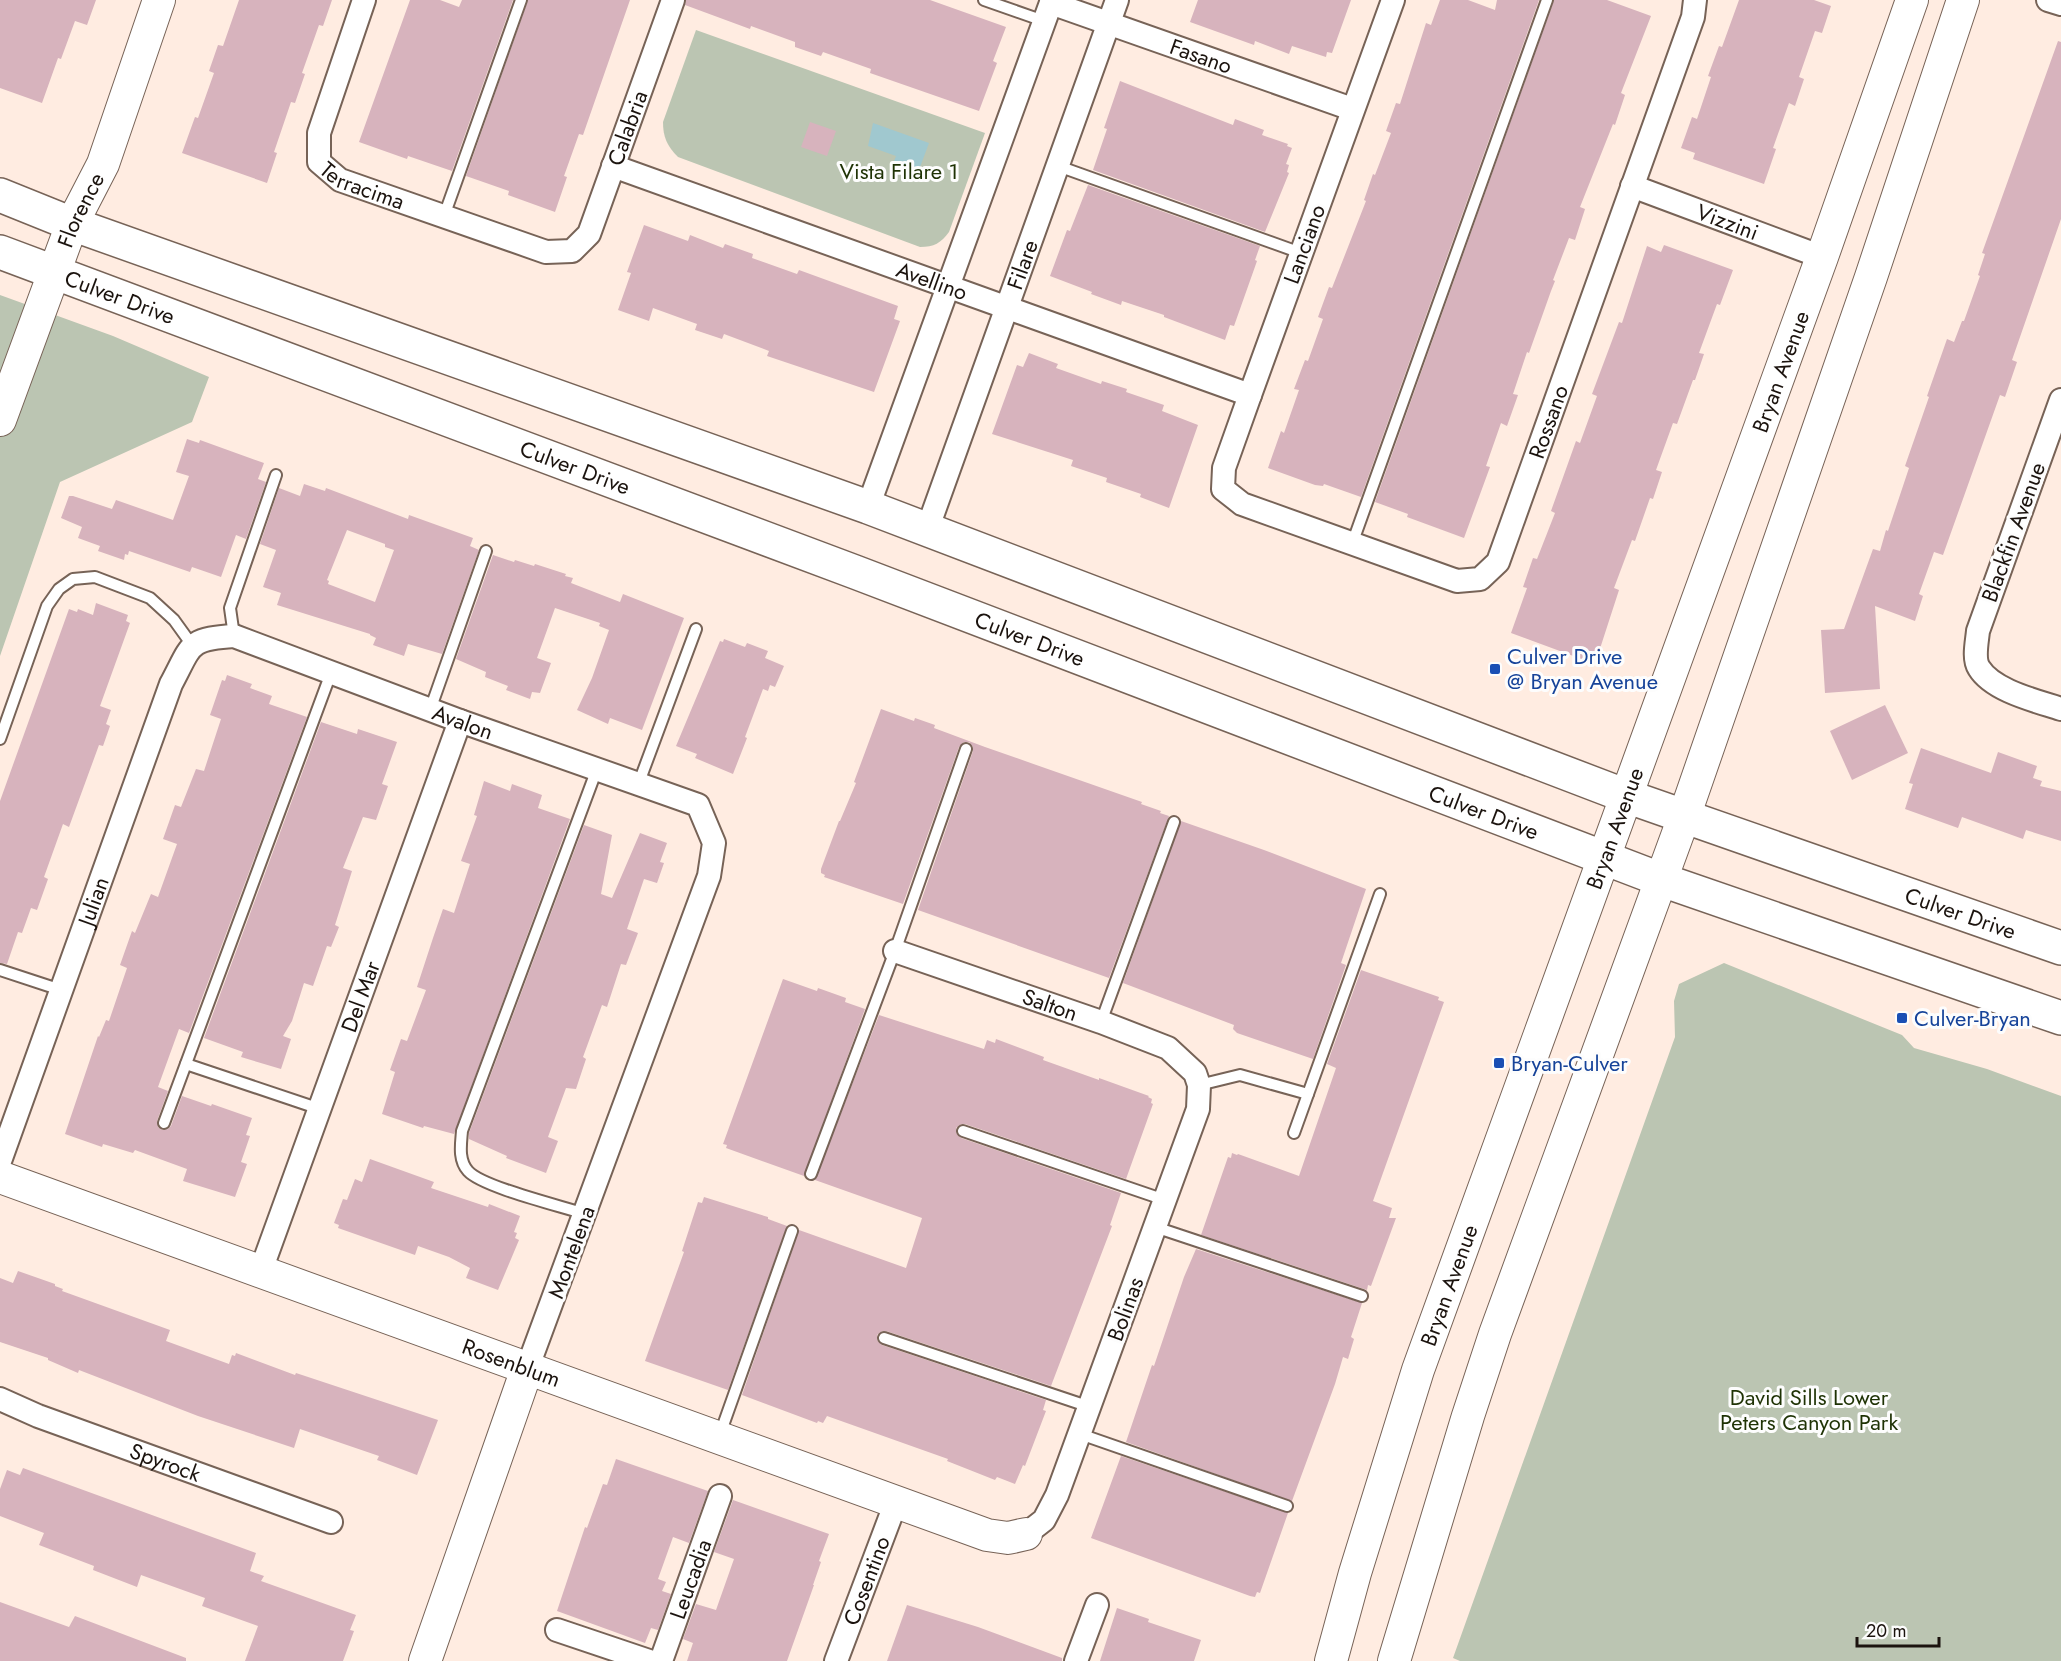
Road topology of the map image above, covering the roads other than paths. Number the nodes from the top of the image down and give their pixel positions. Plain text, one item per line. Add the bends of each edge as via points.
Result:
1 (159, 0) edge
2 (364, 0) edge
3 (521, 0) edge
4 (673, 0) edge
5 (984, 0) edge
6 (1118, 0) edge
7 (1393, 0) edge
8 (1548, 0) edge
9 (1695, 0) edge
10 (1912, 0) edge
11 (1963, 0) edge
12 (2048, 0) edge
13 (2061, 4) edge
14 (1049, 8) edge
15 (1109, 23) junction
16 (1352, 109) junction
17 (1058, 165) junction
18 (613, 166) junction
19 (1632, 186) junction
20 (0, 195) edge
21 (444, 216) junction
22 (72, 224) junction
23 (572, 251) joint
24 (0, 252) edge
25 (1300, 253) junction
26 (1822, 257) junction
27 (55, 273) junction
28 (948, 287) junction
29 (1007, 309) junction
30 (1250, 395) junction
31 (2061, 400) edge
32 (0, 420) edge
33 (276, 475) dead end
34 (1223, 489) joint
35 (868, 507) junction
36 (927, 530) junction
37 (1352, 544) junction
38 (486, 551) dead end
39 (696, 629) dead end
40 (234, 636) junction
41 (192, 645) junction
42 (331, 673) junction
43 (430, 710) junction
44 (2061, 710) edge
45 (460, 722) junction
46 (0, 739) edge
47 (966, 749) dead end
48 (597, 769) junction
49 (638, 785) junction
50 (1626, 796) junction
51 (1684, 817) junction
52 (1174, 822) dead end
53 (714, 843) joint
54 (1603, 857) junction
55 (1662, 880) junction
56 (1380, 894) dead end
57 (2061, 948) edge
58 (895, 951) junction
59 (0, 970) edge
60 (61, 990) junction
61 (2061, 1018) edge
62 (1101, 1022) junction
63 (186, 1064) junction
64 (1197, 1079) junction
65 (1308, 1094) junction
66 (320, 1109) junction
67 (164, 1123) dead end
68 (963, 1131) dead end
69 (1294, 1133) dead end
70 (0, 1161) edge
71 (811, 1173) dead end
72 (0, 1177) edge
73 (1165, 1200) junction
74 (585, 1214) junction
75 (1155, 1227) junction
76 (792, 1231) dead end
77 (260, 1273) junction
78 (1362, 1296) dead end
79 (884, 1338) dead end
80 (527, 1369) junction
81 (0, 1399) edge
82 (1090, 1407) junction
83 (1080, 1434) junction
84 (718, 1438) junction
85 (720, 1496) dead end
86 (896, 1502) junction
87 (1287, 1506) dead end
88 (332, 1522) dead end
89 (1026, 1534) joint
90 (1097, 1605) dead end
91 (557, 1630) dead end
92 (425, 1661) edge
93 (649, 1661) edge
94 (661, 1661) edge
95 (836, 1661) edge
96 (1076, 1661) edge
97 (1331, 1661) edge
98 (1394, 1661) edge

1 - 22 main road, Florence via 103,164
2 - 21 street, Terracima via 319,133 319,162 340,180
3 - 21 lane
4 - 18 street, Calabria
5 - 14 lane
6 - 15 street, Filare
7 - 16 street, Lanciano
8 - 37 lane
9 - 19 street, Rossano via 1693,17
10 - 26 main road, Bryan Avenue
11 - 51 main road
12 - 13 street
14 - 15 street, Fasano
14 - 28 street
15 - 16 street, Fasano
15 - 17 street, Filare
16 - 25 street, Lanciano
17 - 25 lane
17 - 29 street, Filare
18 - 23 street, Calabria via 589,234
18 - 28 street, Avellino
19 - 26 street, Vizzini
19 - 37 street, Rossano via 1498,562 1480,579 1457,581
20 - 22 main road, Culver Drive
21 - 23 street, Terracima via 546,252
22 - 27 main road, Florence
22 - 35 main road, Culver Drive
24 - 27 main road, Culver Drive
25 - 30 street, Lanciano
26 - 50 main road, Bryan Avenue
27 - 32 main road, Florence
27 - 54 main road, Culver Drive
28 - 29 street, Avellino
28 - 35 street
29 - 30 street, Avellino
29 - 36 street, Filare
30 - 34 street, Lanciano via 1224,468
31 - 44 street, Blackfin Avenue via 1978,631 1976,649 1977,667 1992,681
33 - 40 lane via 230,608
34 - 37 street, Rossano via 1242,504
35 - 36 main road, Culver Drive
36 - 50 main road, Culver Drive
38 - 43 lane
39 - 49 lane
40 - 41 street, Avalon via 207,638
40 - 42 street, Avalon
41 - 46 lane via 174,620 150,598 95,577 73,579 59,589 47,606
41 - 60 street, Julian via 171,684
42 - 43 street, Avalon
42 - 63 lane
43 - 45 street, Avalon
45 - 48 street, Avalon
45 - 66 street, Del Mar
47 - 58 lane
48 - 49 street, Avalon
48 - 74 lane via 462,1131 460,1151 467,1170 482,1182
49 - 53 street, Avalon via 698,806
50 - 51 main road, Culver Drive
50 - 54 main road, Bryan Avenue
51 - 55 main road
51 - 57 main road, Culver Drive
52 - 62 lane
53 - 74 street, Montelena via 709,876
54 - 55 main road, Culver Drive
54 - 97 main road, Bryan Avenue via 1418,1370
55 - 61 main road, Culver Drive
55 - 98 main road via 1495,1334
56 - 65 lane
58 - 62 street, Salton
58 - 71 lane
59 - 60 lane
60 - 70 street, Julian
62 - 64 street, Salton via 1168,1048
63 - 66 lane
63 - 67 lane
64 - 65 lane via 1240,1075
64 - 73 street, Bolinas via 1198,1109
65 - 69 lane
66 - 77 street, Del Mar
68 - 73 lane
72 - 77 main road, Rosenblum
73 - 75 street, Bolinas
74 - 80 street, Montelena
75 - 78 lane
75 - 82 street, Bolinas
76 - 84 lane
77 - 80 main road, Rosenblum
79 - 82 lane
80 - 84 main road, Rosenblum
80 - 92 main road, Montelena
81 - 88 street, Spyrock
82 - 83 street, Bolinas
83 - 87 lane
83 - 89 street, Bolinas via 1044,1520
84 - 86 main road, Rosenblum
85 - 94 street, Leucadia
86 - 89 main road, Rosenblum via 987,1535 1008,1538
86 - 95 street, Cosentino
90 - 96 street
91 - 93 street

